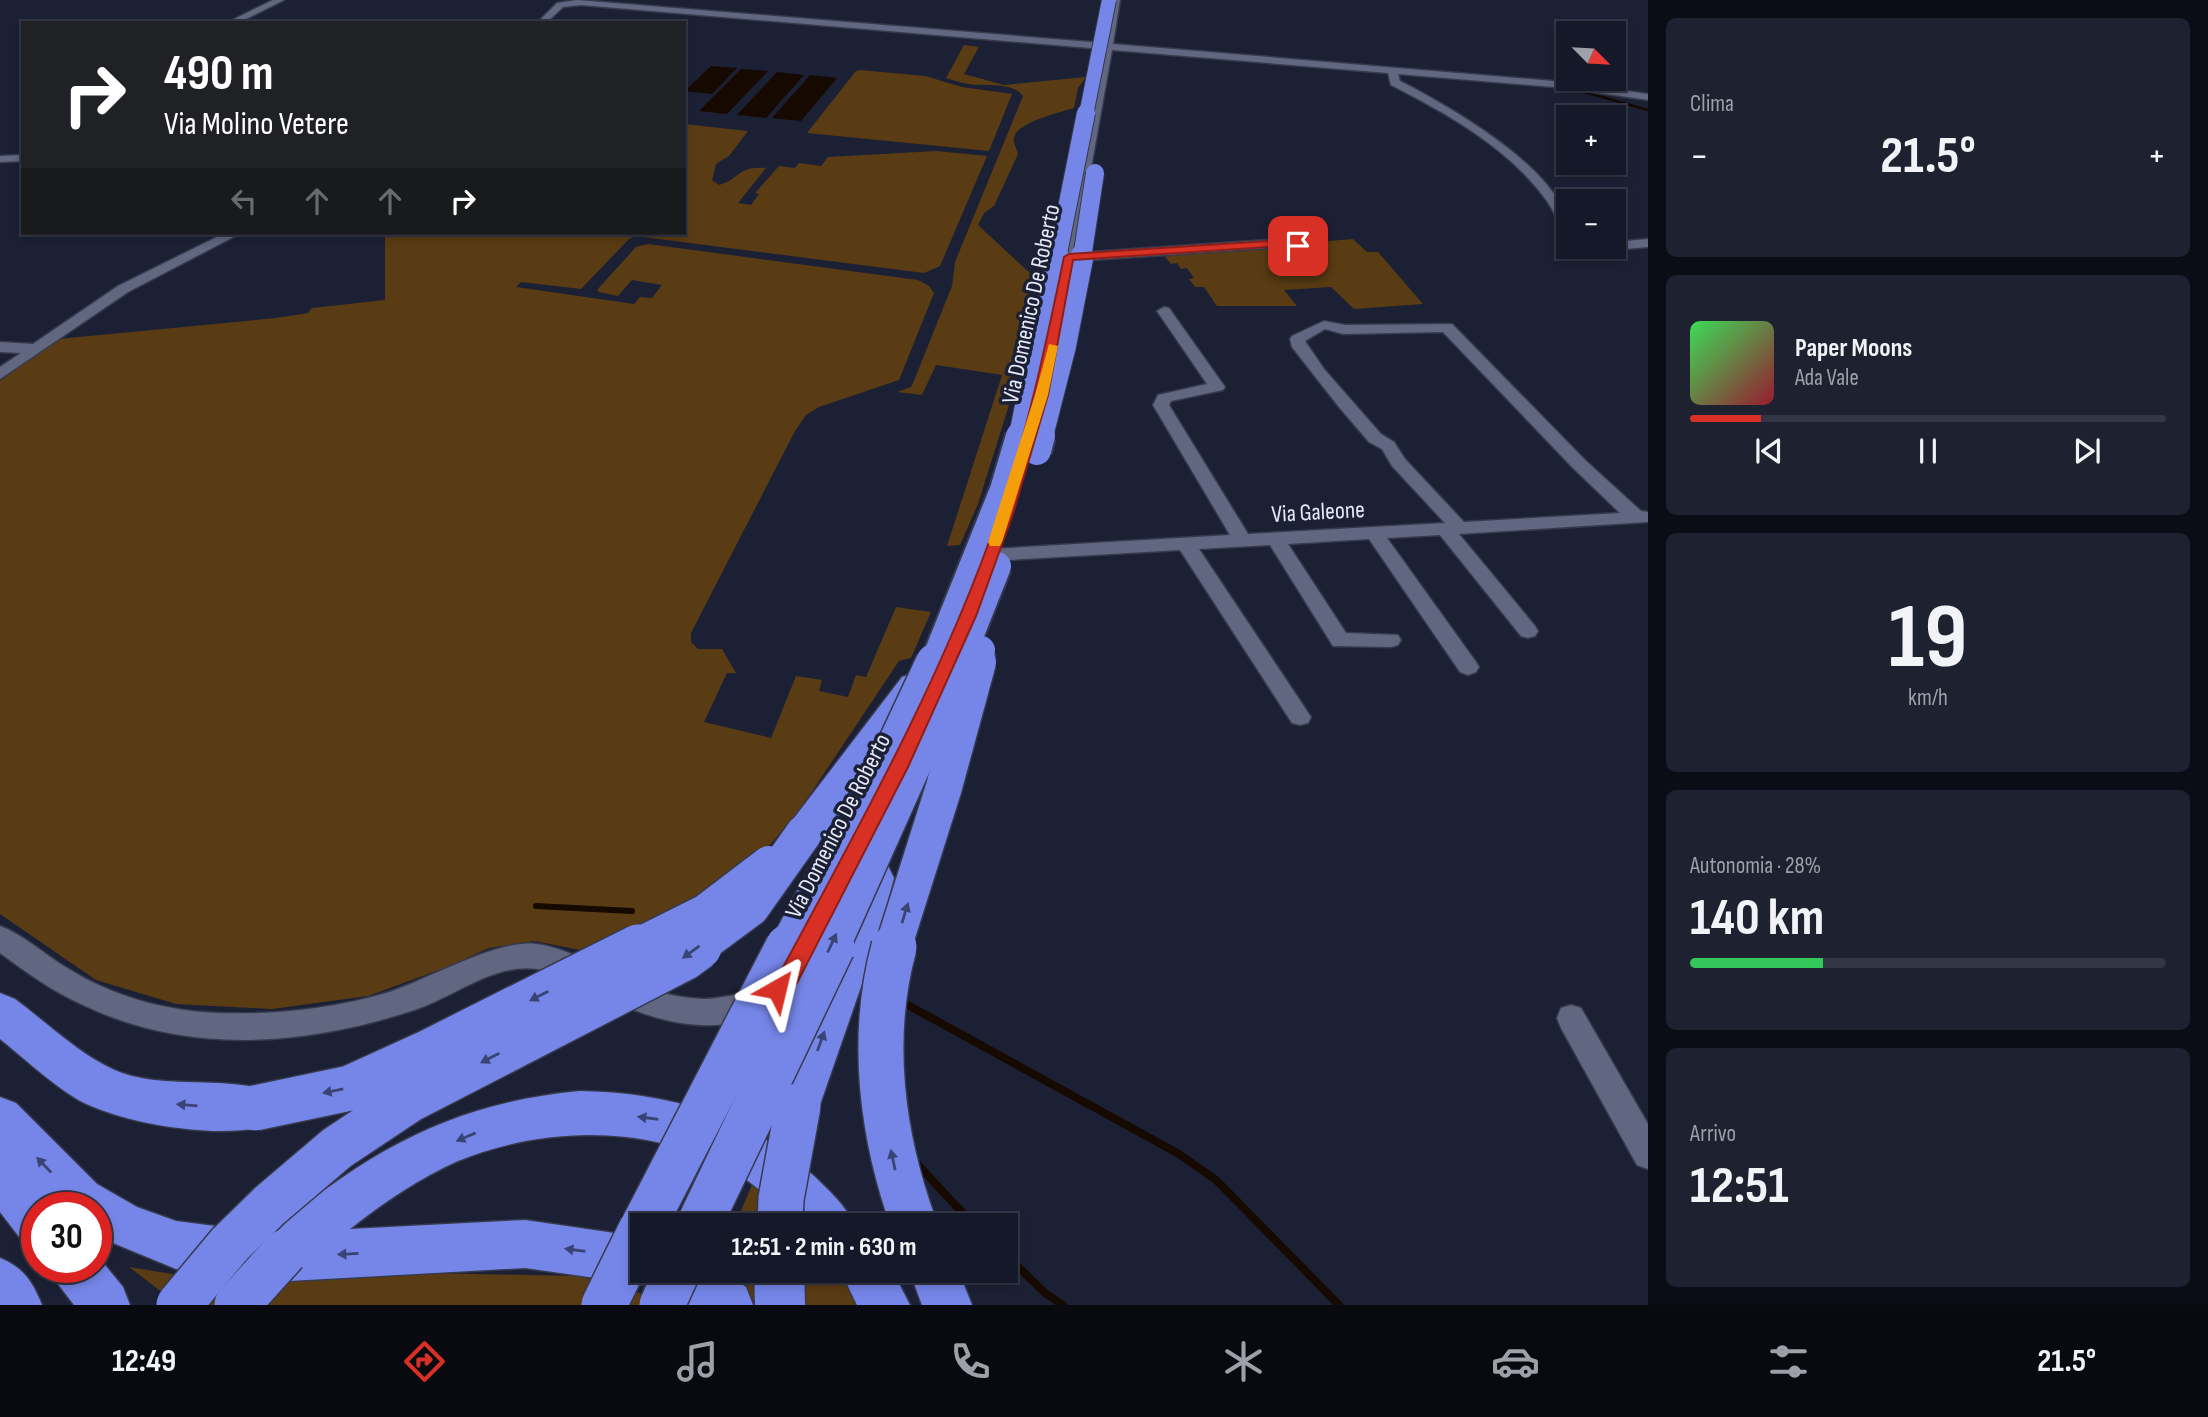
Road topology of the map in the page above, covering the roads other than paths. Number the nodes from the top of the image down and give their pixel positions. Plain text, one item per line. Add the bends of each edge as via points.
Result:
1 (280, 0) edge
2 (1109, 0) edge
3 (1118, 0) edge
4 (559, 2) edge
5 (234, 21) edge
6 (543, 21) edge
7 (1107, 43) junction
8 (1392, 71) junction
9 (1648, 97) edge
10 (21, 158) edge
11 (0, 159) edge
12 (1556, 206) edge
13 (231, 235) edge
14 (1648, 243) edge
15 (1626, 245) edge
16 (1306, 250) dead end
17 (1069, 257) junction
18 (1164, 311) dead end
19 (0, 347) edge
20 (33, 349) junction
21 (0, 374) edge
22 (1644, 518) edge
23 (1452, 529) junction
24 (1374, 533) junction
25 (1275, 538) junction
26 (1242, 540) junction
27 (1000, 543) junction
28 (1186, 544) junction
29 (1528, 631) dead end
30 (1391, 640) dead end
31 (943, 644) junction
32 (1468, 667) dead end
33 (1300, 718) dead end
34 (896, 805) junction
35 (804, 833) junction
36 (0, 938) edge
37 (0, 1013) edge
38 (1571, 1018) dead end
39 (0, 1119) edge
40 (1648, 1154) edge
41 (0, 1175) edge
42 (71, 1192) edge
43 (21, 1201) edge
44 (650, 1213) edge
45 (705, 1213) edge
46 (780, 1213) edge
47 (818, 1213) edge
48 (909, 1213) edge
49 (112, 1219) edge
50 (630, 1253) edge
51 (630, 1260) edge
52 (0, 1283) edge
53 (88, 1283) edge
54 (672, 1283) edge
55 (694, 1283) edge
56 (779, 1283) edge
57 (872, 1283) edge
58 (938, 1283) edge
59 (17, 1305) edge
60 (106, 1305) edge
61 (179, 1305) edge
62 (237, 1305) edge
63 (604, 1305) edge
64 (662, 1305) edge
65 (728, 1305) edge
66 (780, 1305) edge
67 (885, 1305) edge
68 (947, 1305) edge

1 - 5 street
2 - 31 highway, bridge via 1024,426 1004,490
3 - 7 street, Via Domenico De Roberto
3 - 27 highway, bridge via 1087,229 1054,397
4 - 6 street
4 - 7 street via 1046,42
7 - 8 street via 1172,53
7 - 17 street, Via Domenico De Roberto
8 - 9 street via 1565,85
8 - 12 street via 1395,83 1503,148
10 - 11 street
13 - 20 street via 123,289
14 - 15 street
16 - 17 street via 1283,243
17 - 27 street, Via Domenico De Roberto via 1041,395
18 - 26 street via 1217,387 1172,394 1161,405
19 - 20 street
20 - 21 street
22 - 23 street, Via Galeone
22 - 23 street via 1579,464 1447,327 1343,330 1324,323 1297,339 1330,386 1375,438 1388,446
23 - 24 street, Via Galeone
23 - 29 street
24 - 25 street, Via Galeone
24 - 32 street
25 - 26 street, Via Galeone
25 - 30 street via 1340,642
26 - 28 street, Via Galeone
27 - 28 street, Via Galeone
27 - 34 highway, bridge via 965,651
27 - 36 street, Via Domenico De Roberto via 900,767 790,976 764,1002 736,1011 686,1012 637,999 582,971 534,955 504,958 421,995 344,1017 275,1026 218,1027 155,1018 95,998
48 -> 27 highway, bridge via 883,1113 880,1044 888,968 963,724
28 - 33 street
31 - 35 highway, bridge
31 - 44 highway, bridge via 891,754
45 -> 34 highway, bridge
46 -> 34 highway, bridge via 799,1105 859,935
35 -> 37 highway, bridge via 706,912 350,1088 255,1108 184,1106 131,1098 89,1082
35 -> 61 highway, bridge via 751,908 684,958 409,1100 337,1148 230,1244
38 - 40 street
42 -> 39 highway
41 - 43 highway
47 -> 62 highway, bridge via 741,1151 668,1121 604,1112 552,1114 486,1128 410,1160 352,1198 285,1252
51 -> 49 highway via 525,1244 271,1258 176,1245
50 - 63 highway, bridge
52 - 59 highway
53 - 60 highway
54 - 64 highway, bridge
55 - 65 highway
56 - 66 highway
57 - 67 highway
58 - 68 highway

